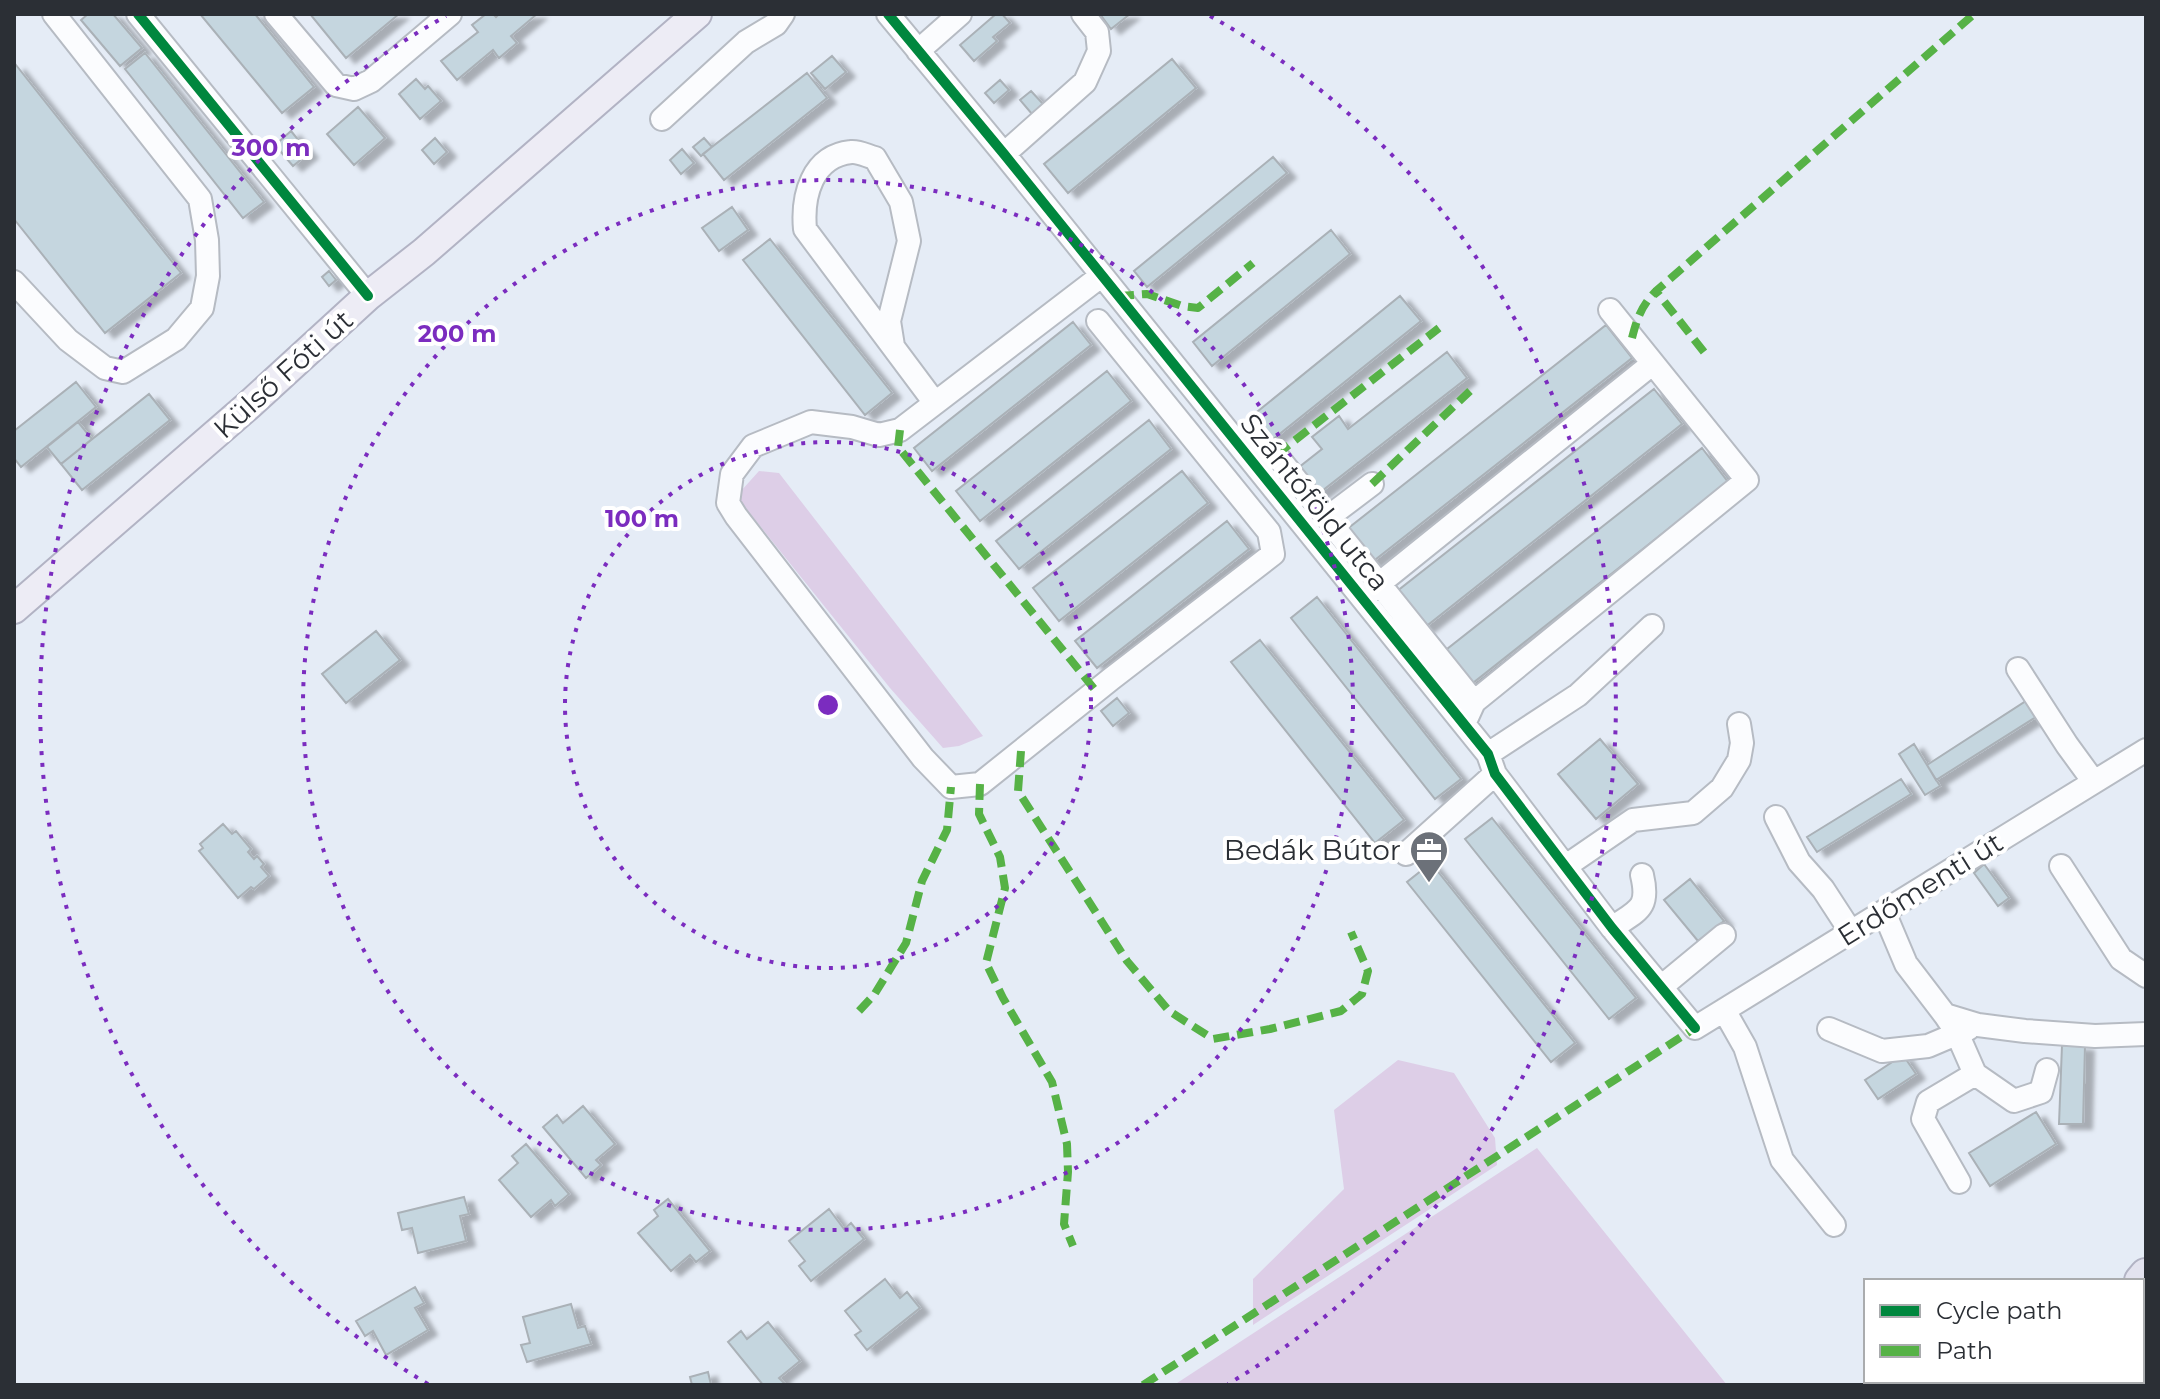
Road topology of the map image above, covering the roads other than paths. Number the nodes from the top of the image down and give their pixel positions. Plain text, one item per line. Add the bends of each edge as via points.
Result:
1 (54, 14) edge
2 (138, 14) edge
3 (276, 14) edge
4 (450, 14) edge
5 (697, 14) edge
6 (783, 14) edge
7 (888, 14) edge
8 (960, 14) edge
9 (1083, 14) edge
10 (918, 51) junction
11 (662, 119) dead end
12 (1004, 154) junction
13 (1101, 276) junction
14 (14, 282) edge
15 (368, 296) junction
16 (1610, 310) dead end
17 (1098, 321) dead end
18 (893, 346) junction
19 (1652, 364) junction
20 (935, 403) junction
21 (1276, 455) dead end
22 (1372, 484) dead end
23 (1327, 518) junction
24 (1380, 583) junction
25 (1363, 599) junction
26 (14, 609) edge
27 (1652, 626) dead end
28 (2018, 669) dead end
29 (1474, 702) junction
30 (1464, 724) junction
31 (1739, 724) dead end
32 (2142, 752) edge
33 (1491, 764) junction
34 (2094, 782) junction
35 (1776, 817) dead end
36 (1406, 854) dead end
37 (1566, 866) junction
38 (2061, 866) dead end
39 (1642, 875) dead end
40 (1884, 912) junction
41 (1612, 928) junction
42 (1851, 932) junction
43 (1724, 935) dead end
44 (2146, 976) edge
45 (1661, 987) junction
46 (1724, 1010) junction
47 (1960, 1025) junction
48 (1695, 1028) joint
49 (1829, 1029) dead end
50 (2146, 1034) edge
51 (2047, 1070) dead end
52 (1975, 1074) junction
53 (1959, 1182) dead end
54 (1834, 1225) dead end

1 - 14 street via 200,199 208,276 202,308 176,339 123,372 105,368 68,340
2 - 15 street
3 - 4 street via 336,85 354,89 371,81
5 - 15 main road, Külső Fóti út
6 - 11 street
7 - 10 street, Szántóföld utca
8 - 10 street
9 - 12 street via 1097,32 1099,51 1085,82
10 - 12 street, Szántóföld utca
12 - 13 street, Szántóföld utca
13 - 20 street
13 - 25 street, Szántóföld utca
15 - 26 main road, Külső Fóti út
16 - 19 street
17 - 20 street via 1269,532 1273,554 980,784 951,787 923,758 728,503 732,474 753,446 811,422 879,435 900,430
18 - 18 street via 805,229 803,207 813,177 829,157 854,152 875,158 901,202 909,241 889,321
18 - 20 street
19 - 24 street
19 - 29 street via 1747,480
21 - 23 street
22 - 23 street
23 - 24 street
24 - 25 street
24 - 29 street
25 - 30 street, Szántóföld utca
27 - 33 street via 1578,695
28 - 34 street
29 - 30 street
30 - 33 street, Szántóföld utca
31 - 37 street via 1739,760 1722,788 1693,813 1633,820
32 - 34 street, Erdőmenti út
33 - 36 street
33 - 37 street, Szántóföld utca
34 - 40 street, Erdőmenti út
35 - 42 street via 1799,862
37 - 41 street, Szántóföld utca
38 - 44 street via 2121,959
39 - 41 street via 1646,893 1640,908
40 - 42 street, Erdőmenti út
40 - 47 street via 1906,964
41 - 45 street, Szántóföld utca
42 - 46 street, Erdőmenti út
43 - 45 street
45 - 48 street, Szántóföld utca
46 - 48 street, Erdőmenti út
46 - 54 street via 1745,1047 1782,1160
47 - 49 street via 1928,1046 1882,1051
47 - 50 street via 2095,1036
47 - 52 street
51 - 52 street via 2041,1092 2014,1101
52 - 53 street via 1928,1102 1923,1119

